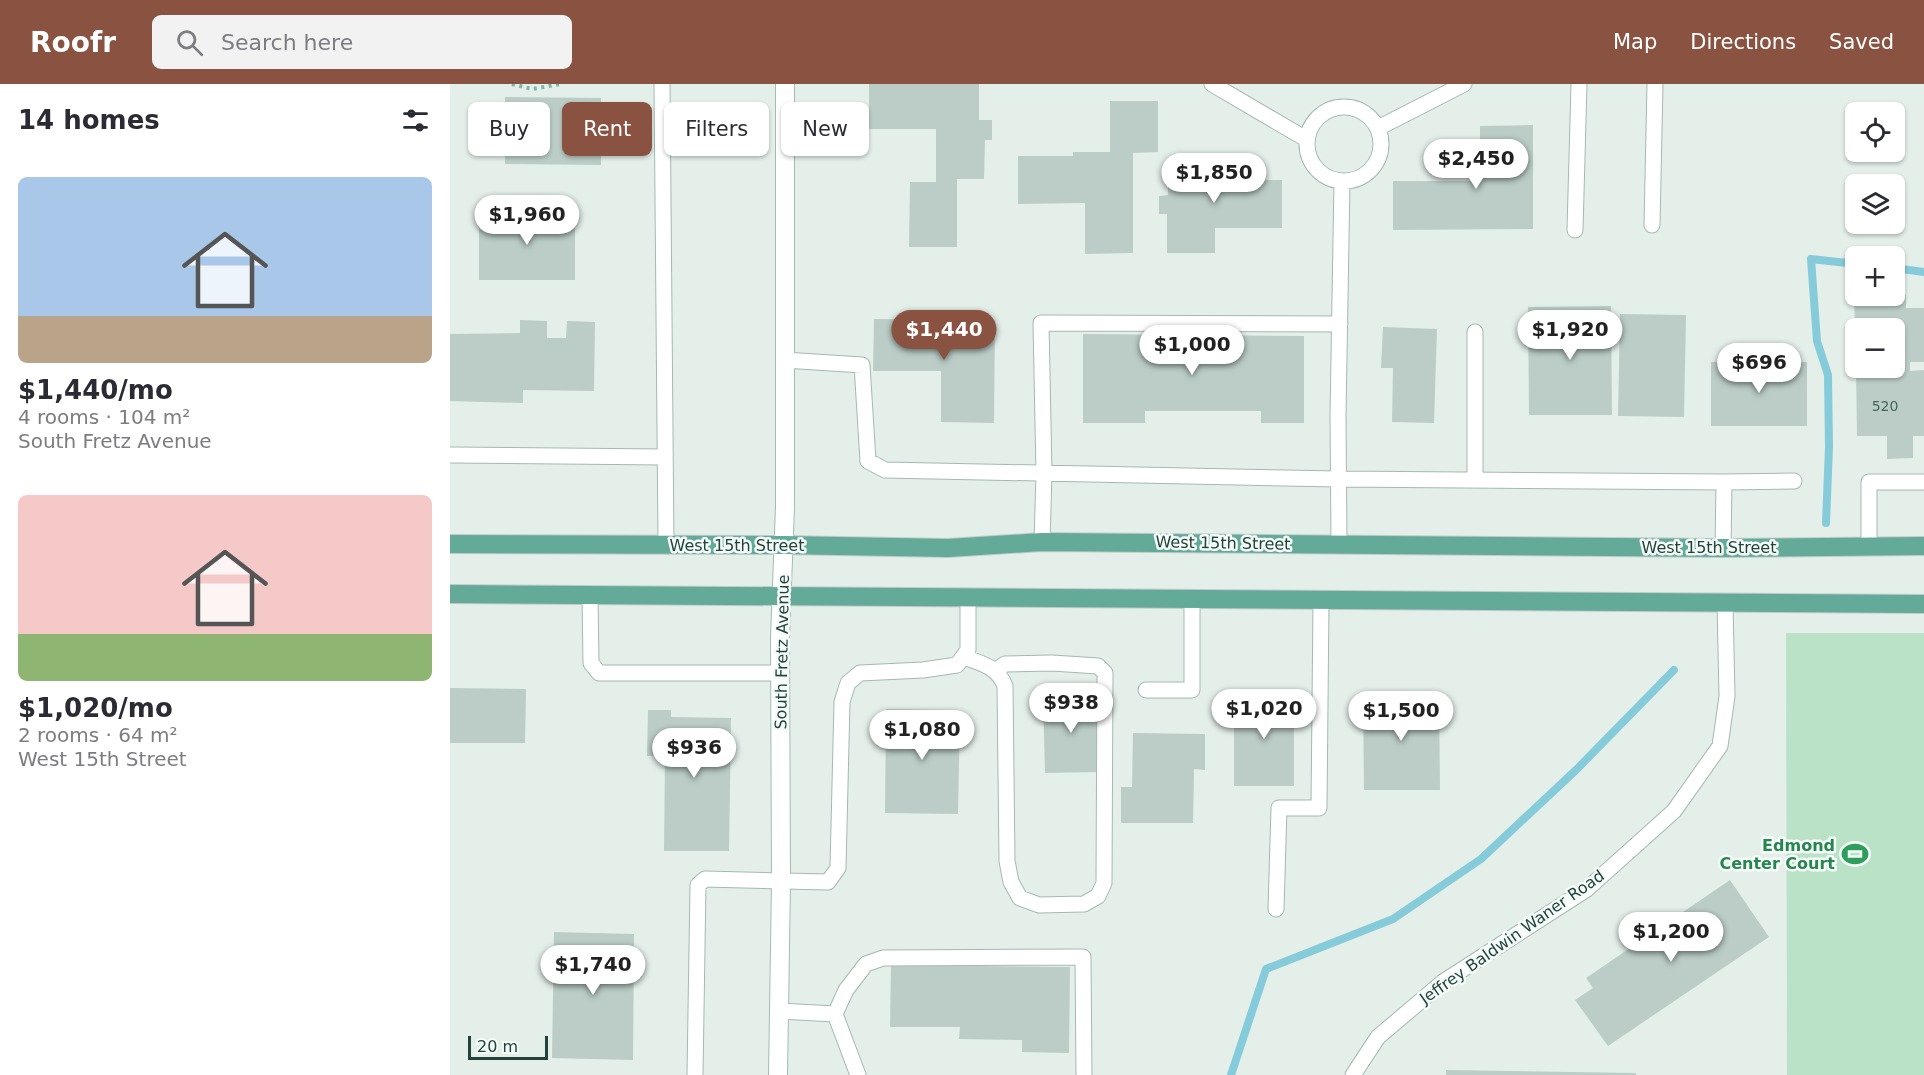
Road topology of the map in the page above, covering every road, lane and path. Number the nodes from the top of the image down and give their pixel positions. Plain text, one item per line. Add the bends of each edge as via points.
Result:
1 (512, 84) edge
2 (561, 84) edge
3 (662, 84) edge
4 (785, 84) edge
5 (1212, 84) edge
6 (1464, 84) edge
7 (1579, 84) edge
8 (1655, 84) edge
9 (1378, 128) junction
10 (1306, 139) junction
11 (1342, 181) junction
12 (1652, 225) dead end
13 (1575, 230) dead end
14 (1340, 324) junction
15 (1475, 332) dead end
16 (784, 360) junction
17 (450, 455) edge
18 (665, 457) junction
19 (1044, 474) junction
20 (1339, 479) junction
21 (1475, 480) junction
22 (1794, 481) dead end
23 (1924, 482) edge
24 (1724, 483) junction
25 (1042, 542) junction
26 (450, 544) edge
27 (1339, 544) junction
28 (784, 545) junction
29 (666, 546) junction
30 (1924, 546) edge
31 (1869, 547) junction
32 (1723, 548) junction
33 (450, 594) edge
34 (590, 595) junction
35 (782, 597) junction
36 (968, 599) junction
37 (1192, 600) junction
38 (1321, 601) junction
39 (1725, 604) junction
40 (1924, 604) edge
41 (963, 657) junction
42 (995, 671) junction
43 (780, 673) junction
44 (1146, 690) dead end
45 (781, 882) junction
46 (1276, 909) dead end
47 (779, 1011) junction
48 (835, 1014) junction
49 (695, 1075) edge
50 (778, 1075) edge
51 (858, 1075) edge
52 (1084, 1075) edge
53 (1353, 1075) edge

1 - 2 path via 532,89
3 - 18 lane
4 - 16 street, South Fretz Avenue
5 - 10 lane
6 - 9 lane
7 - 13 lane
8 - 12 lane
9 - 10 lane via 1365,113 1347,106 1328,109 1313,121
9 - 11 lane via 1381,143 1370,170 1358,178
10 - 11 lane via 1315,168
11 - 14 lane
14 - 19 lane via 1041,323
14 - 20 lane
15 - 21 lane
16 - 19 lane via 862,365 868,461 885,471
16 - 28 street, South Fretz Avenue
17 - 18 lane
18 - 29 lane
19 - 20 lane
19 - 25 lane
20 - 21 lane
20 - 27 lane
21 - 24 lane
22 - 24 lane
23 - 31 lane via 1869,482
24 - 32 lane
25 - 27 main road, West 15th Street
25 - 28 main road, West 15th Street via 948,548
26 - 29 main road, West 15th Street
27 - 32 main road, West 15th Street
28 - 29 main road, West 15th Street
28 - 35 street, South Fretz Avenue
30 - 31 main road, West 15th Street
31 - 32 main road, West 15th Street
33 - 34 main road
34 - 35 main road
34 - 43 lane via 591,663 599,673
35 - 36 main road
35 - 43 street, South Fretz Avenue
36 - 37 main road
36 - 41 lane via 968,650
37 - 38 main road
37 - 44 lane via 1192,690
38 - 39 main road
38 - 46 lane via 1319,807 1278,808
39 - 40 main road
39 - 53 lane, Jeffrey Baldwin Waner Road via 1726,696 1720,746 1674,811 1587,889 1443,982 1378,1037
41 - 42 lane
41 - 45 lane via 957,664 923,670 860,673 848,683 842,702 838,868 828,882
42 - 42 lane via 1005,686 1007,861 1011,882 1020,898 1039,905 1084,904 1098,896 1104,883 1105,673 1098,666 1052,663 1005,664
43 - 45 street, South Fretz Avenue
45 - 47 street, South Fretz Avenue
45 - 49 lane via 705,879 698,885
47 - 48 lane
47 - 50 street, South Fretz Avenue
48 - 51 lane
48 - 52 lane via 846,990 866,964 883,958 1083,957

